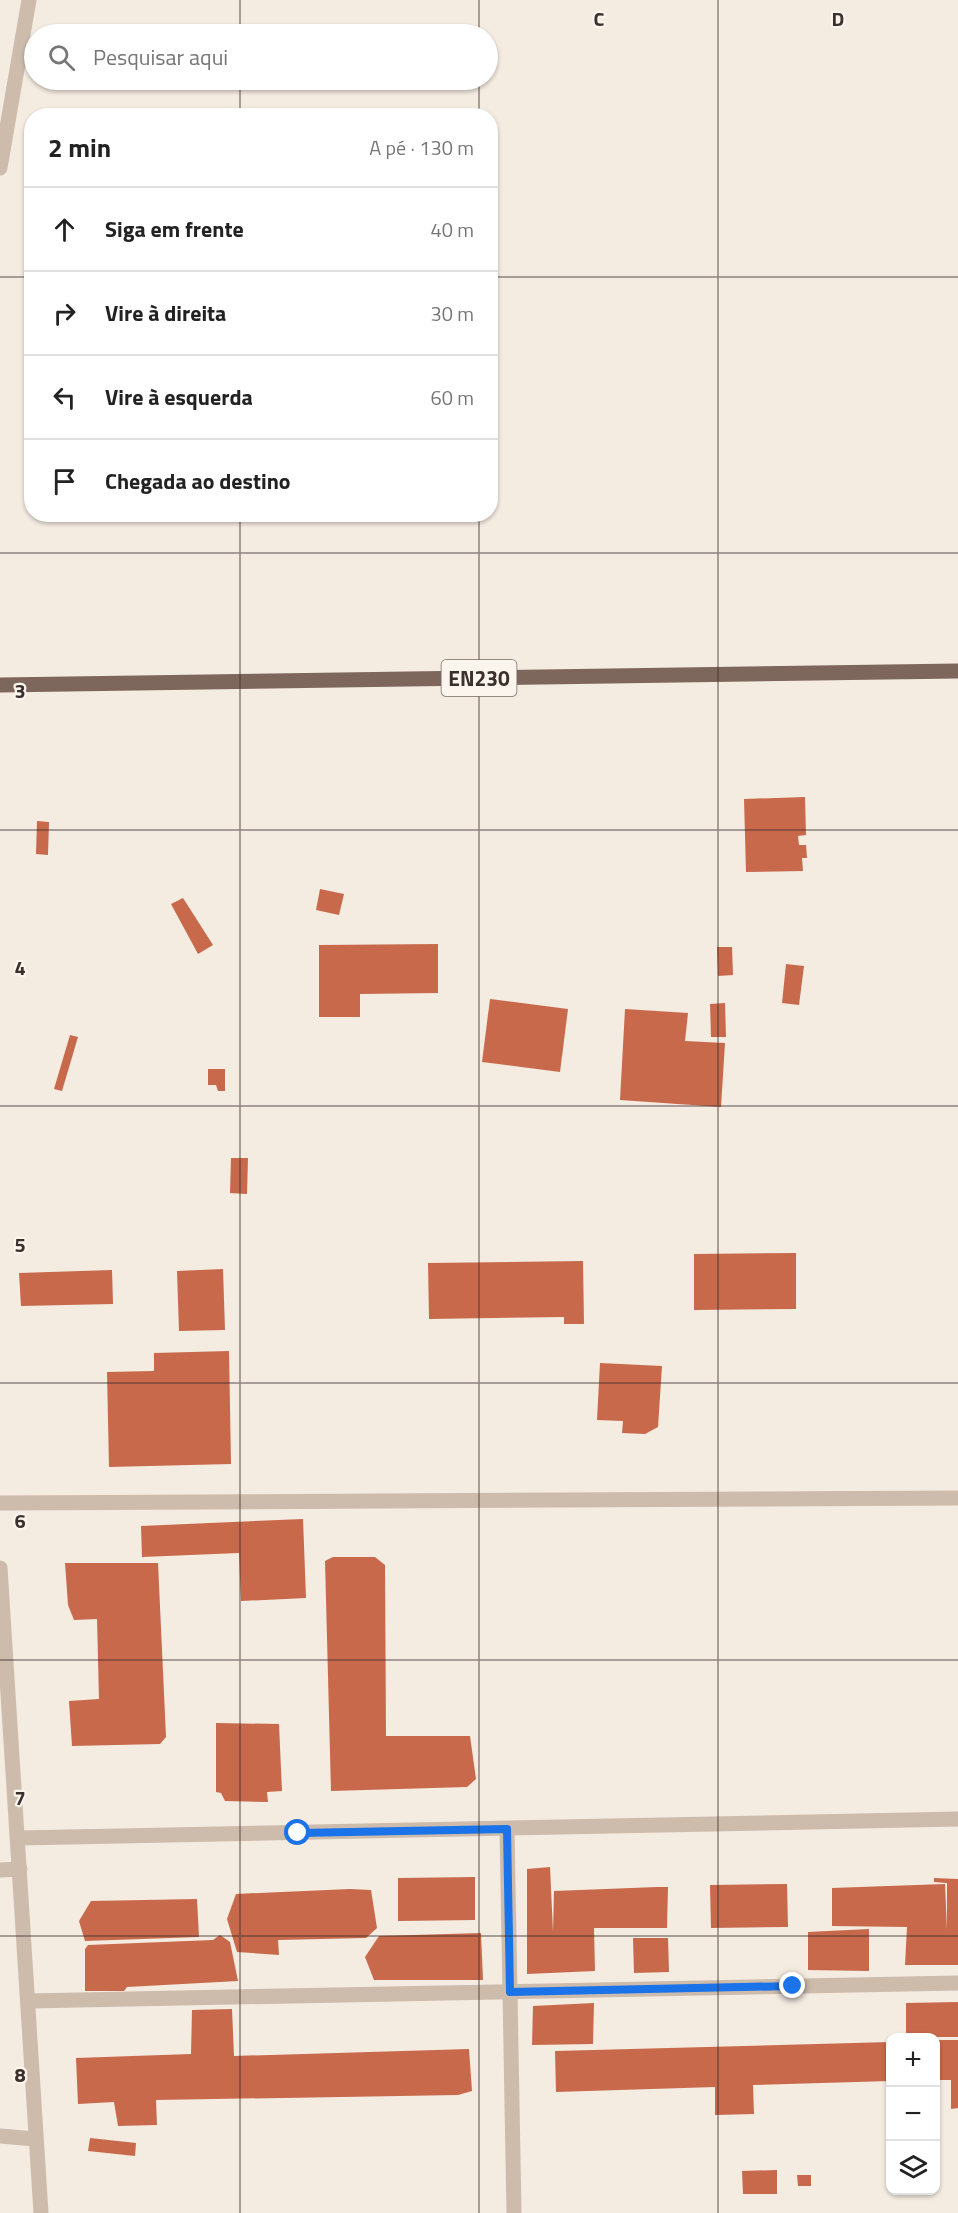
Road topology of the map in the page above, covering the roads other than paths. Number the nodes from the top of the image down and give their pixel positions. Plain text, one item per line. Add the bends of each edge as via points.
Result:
1 (29, 0) edge
2 (25, 24) edge
3 (24, 29) edge
4 (0, 168) edge
5 (958, 671) edge
6 (0, 685) edge
7 (958, 1498) edge
8 (0, 1503) edge
9 (0, 1568) edge
10 (3, 1640) edge
11 (958, 1819) edge
12 (507, 1829) junction
13 (19, 1838) junction
14 (20, 1869) junction
15 (0, 1870) edge
16 (958, 1983) edge
17 (510, 1992) junction
18 (28, 2001) junction
19 (0, 2136) edge
20 (35, 2139) junction
21 (41, 2213) edge
22 (514, 2213) edge

1 - 2 street
3 - 4 street
5 - 6 main road, EN230
7 - 8 street
9 - 10 street
10 - 13 street
11 - 12 street
12 - 13 street
12 - 17 street
13 - 14 street
14 - 15 street
14 - 18 street
16 - 17 street
17 - 18 street
17 - 22 street
18 - 20 street
19 - 20 street
20 - 21 street

